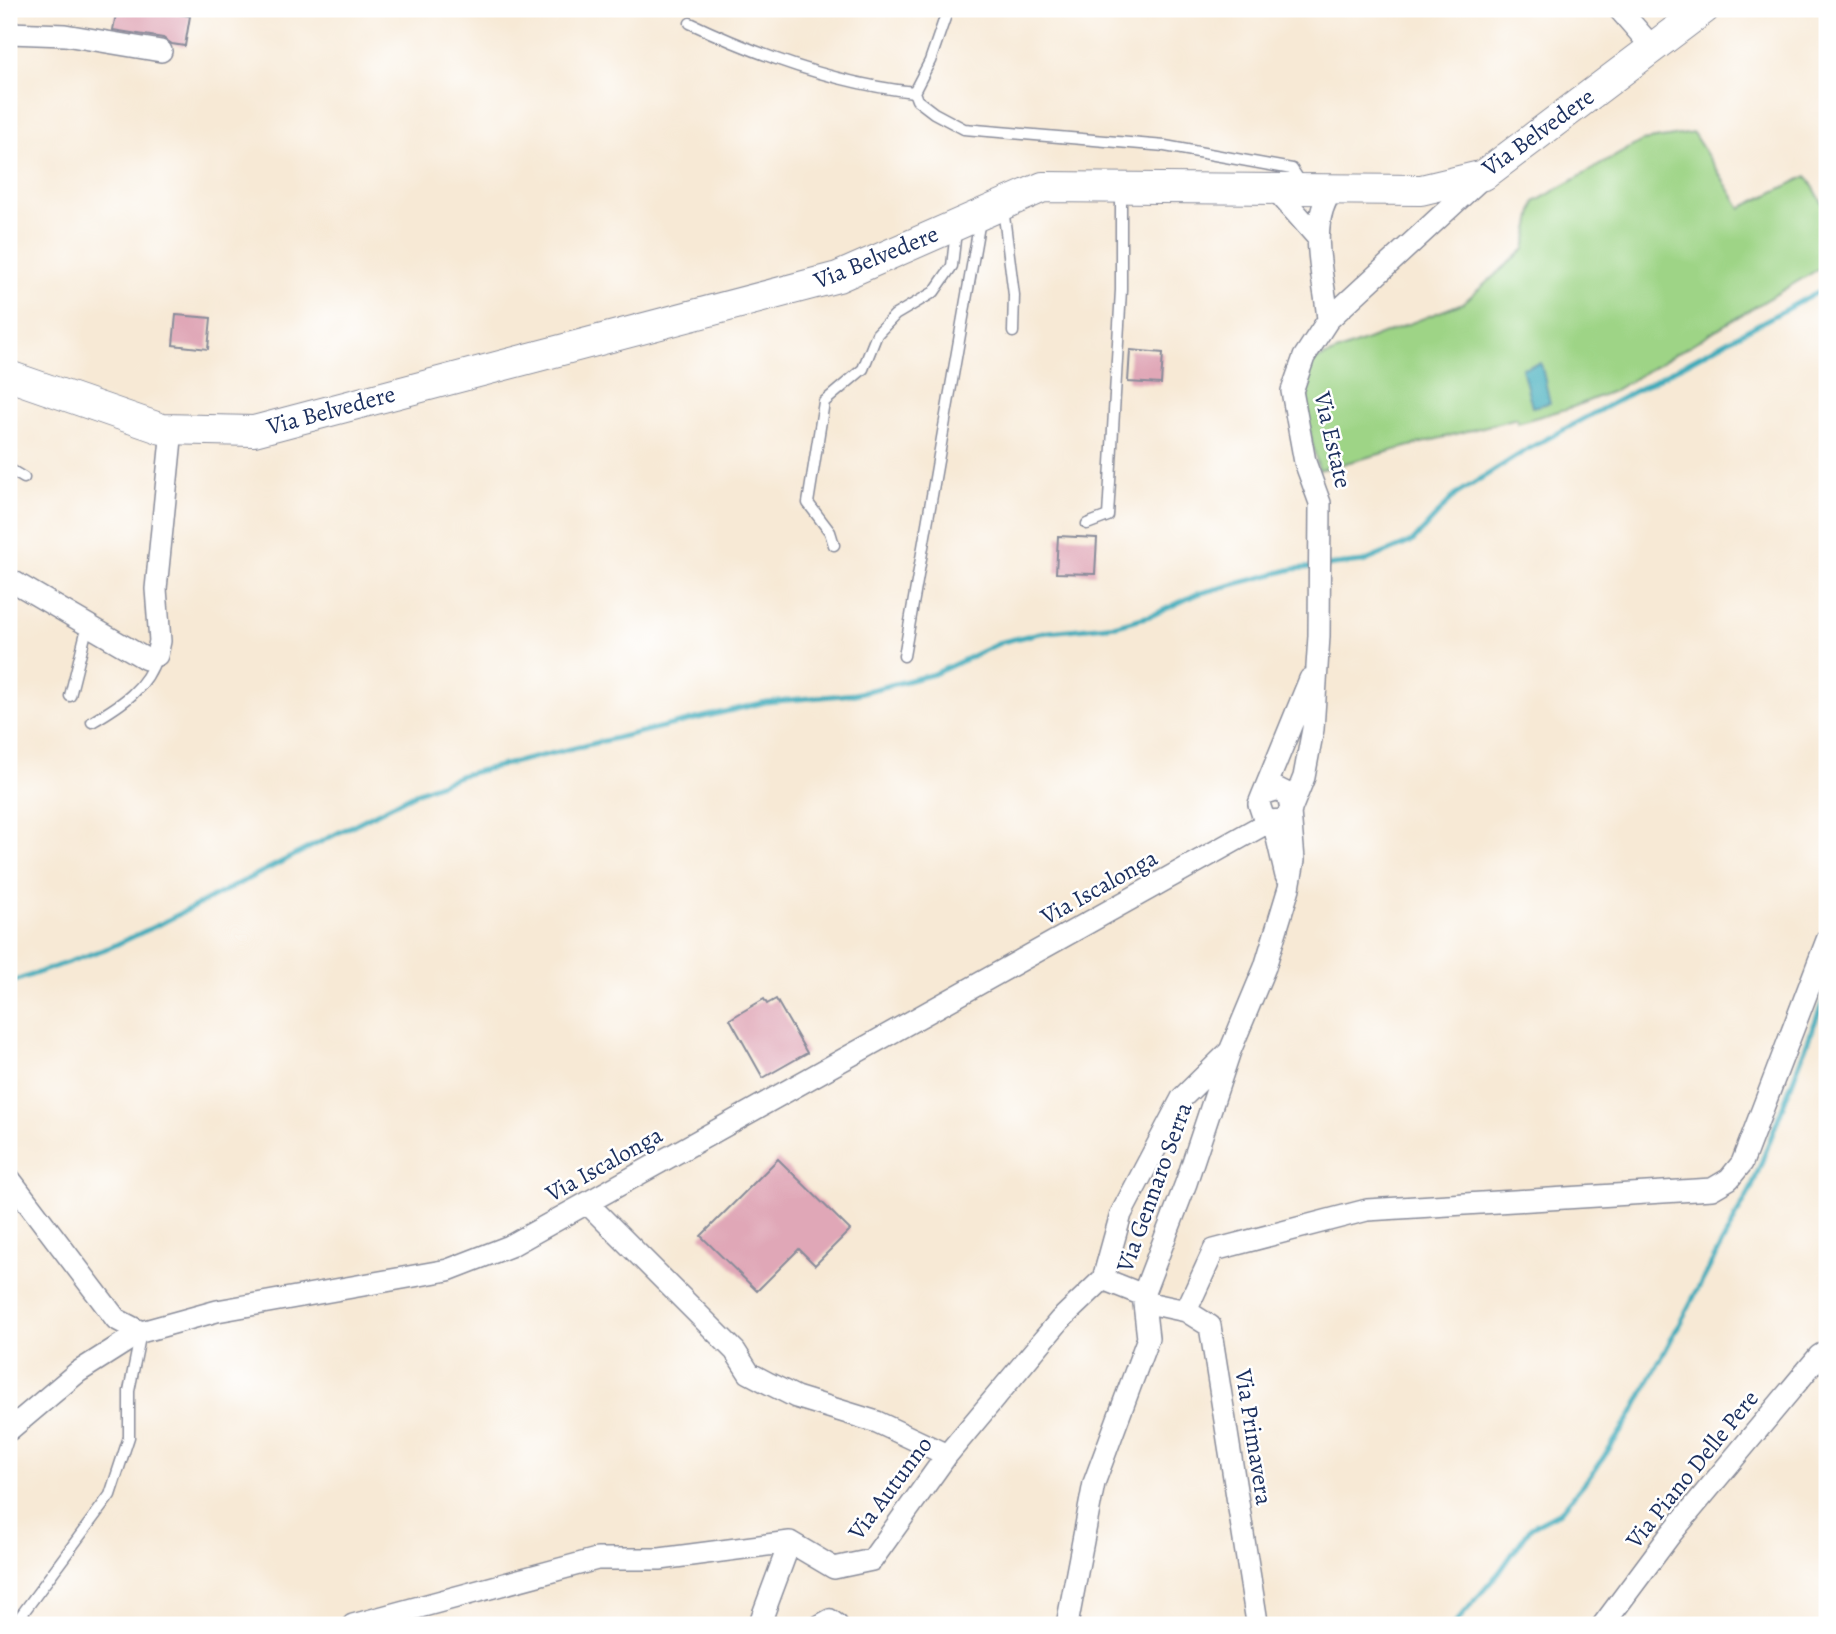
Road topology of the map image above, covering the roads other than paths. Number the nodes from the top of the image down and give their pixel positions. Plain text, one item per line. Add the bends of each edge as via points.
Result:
1 (948, 9) edge
2 (1619, 9) edge
3 (1704, 9) edge
4 (690, 23) dead end
5 (9, 33) edge
6 (1652, 47) junction
7 (161, 51) dead end
8 (914, 92) junction
9 (1484, 176) junction
10 (1121, 187) junction
11 (1275, 189) junction
12 (1319, 189) junction
13 (980, 214) junction
14 (1318, 238) junction
15 (1328, 320) junction
16 (1013, 332) dead end
17 (9, 376) edge
18 (172, 429) junction
19 (9, 469) edge
20 (24, 478) dead end
21 (1087, 524) dead end
22 (834, 545) dead end
23 (9, 579) edge
24 (88, 624) junction
25 (157, 655) junction
26 (904, 656) dead end
27 (1315, 668) junction
28 (70, 696) dead end
29 (92, 722) dead end
30 (1274, 810) junction
31 (1827, 940) edge
32 (1230, 1051) junction
33 (9, 1178) edge
34 (587, 1203) junction
35 (1103, 1279) junction
36 (1144, 1298) junction
37 (1186, 1311) junction
38 (141, 1332) junction
39 (1827, 1350) edge
40 (9, 1430) edge
41 (947, 1455) junction
42 (790, 1542) junction
43 (14, 1625) edge
44 (354, 1625) edge
45 (768, 1625) edge
46 (821, 1625) edge
47 (837, 1625) edge
48 (1067, 1625) edge
49 (1260, 1625) edge
50 (1603, 1625) edge

1 - 8 lane
2 - 6 street
3 - 6 street, Via Belvedere
4 - 8 lane via 734,44 816,71
5 - 7 street via 65,35
6 - 9 street, Via Belvedere
8 - 12 lane via 934,113 964,129 1165,146 1292,169
9 - 12 street, Via Belvedere via 1421,190
9 - 15 street, Via Estate
10 - 11 street, Via Belvedere
10 - 13 street, Via Belvedere via 1043,187
10 - 21 lane via 1121,290 1108,516
11 - 12 street, Via Belvedere
11 - 14 street
12 - 14 street
13 - 16 lane via 1014,295
13 - 18 street, Via Belvedere via 838,277 254,430
13 - 22 lane via 934,292 894,314 877,334 863,369 824,402 808,503
13 - 26 lane
14 - 15 street
15 - 27 street, Via Estate via 1304,357 1292,391 1305,462 1320,503
17 - 18 street, Via Belvedere
18 - 25 street via 156,590
19 - 20 lane
23 - 24 street
24 - 25 street via 146,659
24 - 28 lane
25 - 29 lane via 152,673 127,701
27 - 30 street, Via Estate
27 - 30 street, Via Estate via 1313,729 1304,777
30 - 32 street via 1289,888 1265,967
30 - 34 street, Via Iscalonga via 1234,841
31 - 37 street via 1742,1163 1729,1180 1712,1189 1367,1210 1214,1250
32 - 35 street via 1182,1098 1121,1213
32 - 36 street, Via Gennaro Serra
33 - 38 street via 116,1319
34 - 38 street, Via Iscalonga via 510,1246 448,1270 217,1311
34 - 41 street via 734,1352 749,1373 796,1397 877,1422
35 - 36 street, Via Primavera
35 - 41 street, Via Autunno via 1060,1320
36 - 37 street, Via Primavera
36 - 48 street, Via Gennaro Serra via 1148,1338 1094,1483
37 - 49 street, Via Primavera via 1210,1326
38 - 40 street, Via Iscalonga via 78,1373
38 - 43 lane via 129,1391 129,1437 110,1495
39 - 50 street, Via Piano Delle Pere via 1670,1535
41 - 42 street, Via Autunno via 873,1560 834,1568
42 - 44 street via 660,1559 597,1559
42 - 45 street via 761,1620
46 - 47 street via 830,1620

